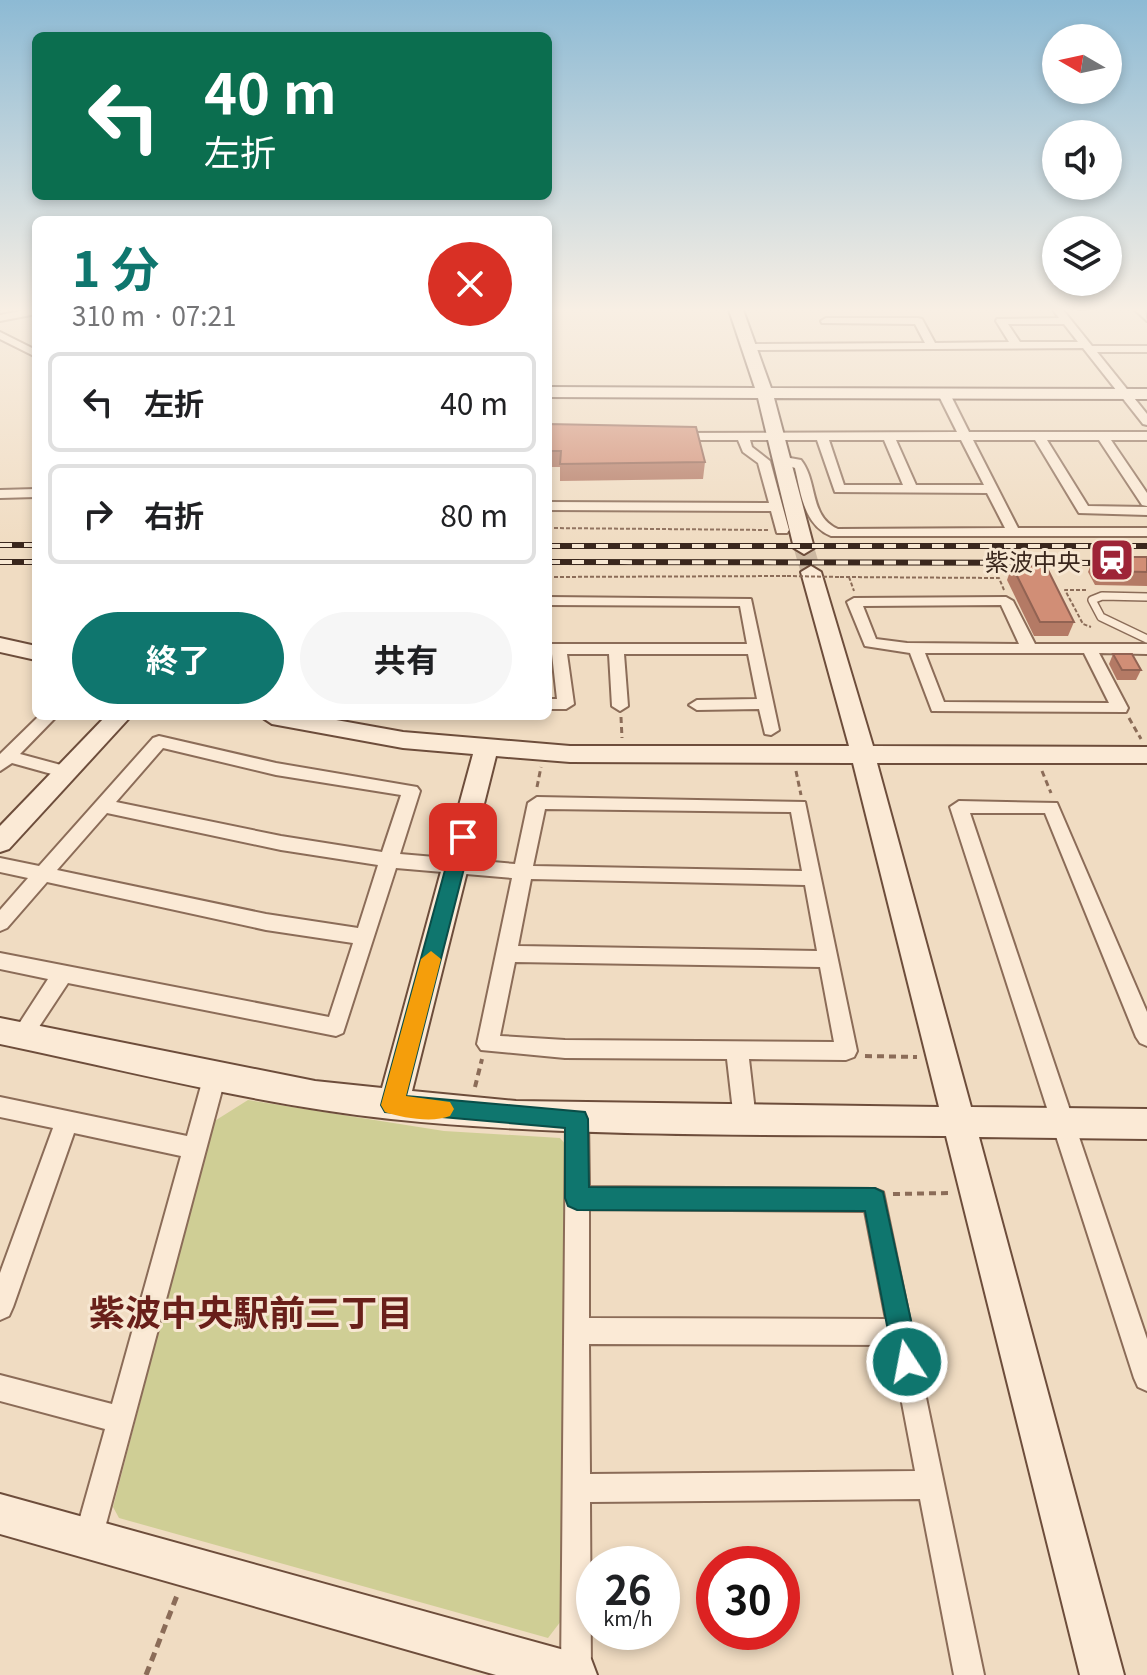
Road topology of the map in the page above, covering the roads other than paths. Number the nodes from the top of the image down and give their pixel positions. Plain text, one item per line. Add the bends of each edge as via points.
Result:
1 (763, 388) edge
2 (1119, 388) edge
3 (552, 392) edge
4 (765, 393) junction
5 (944, 394) junction
6 (1123, 394) junction
7 (1147, 394) edge
8 (1147, 422) edge
9 (657, 436) edge
10 (777, 436) junction
11 (1147, 436) edge
12 (743, 437) junction
13 (822, 437) junction
14 (889, 437) junction
15 (966, 437) junction
16 (1039, 437) junction
17 (1103, 437) junction
18 (783, 459) junction
19 (911, 489) junction
20 (993, 489) junction
21 (32, 493) edge
22 (0, 494) edge
23 (1147, 502) edge
24 (552, 506) edge
25 (776, 507) junction
26 (1147, 511) edge
27 (782, 530) road end
28 (1147, 532) edge
29 (1014, 533) junction
30 (1147, 597) edge
31 (552, 601) edge
32 (1147, 639) edge
33 (0, 645) edge
34 (916, 648) junction
35 (1029, 648) junction
36 (554, 649) edge
37 (616, 649) junction
38 (755, 649) junction
39 (1089, 649) junction
40 (1147, 649) edge
41 (32, 652) edge
42 (552, 704) edge
43 (766, 704) junction
44 (697, 705) dead end
45 (620, 706) road end
46 (45, 720) edge
47 (115, 720) edge
48 (323, 721) edge
49 (771, 730) dead end
50 (486, 749) junction
51 (1145, 749) edge
52 (864, 756) junction
53 (4, 761) edge
54 (66, 772) junction
55 (103, 806) junction
56 (0, 842) edge
57 (389, 860) junction
58 (0, 865) edge
59 (455, 867) junction
60 (523, 873) junction
61 (42, 875) junction
62 (813, 878) junction
63 (0, 923) edge
64 (363, 937) junction
65 (506, 954) junction
66 (828, 959) junction
67 (0, 961) edge
68 (63, 973) junction
69 (11, 1034) edge
70 (1147, 1037) edge
71 (737, 1052) junction
72 (215, 1075) junction
73 (393, 1105) junction
74 (0, 1107) edge
75 (577, 1119) junction
76 (745, 1120) junction
77 (67, 1121) junction
78 (958, 1122) junction
79 (1062, 1123) junction
80 (1147, 1124) edge
81 (195, 1148) junction
82 (577, 1198) junction
83 (0, 1307) edge
84 (576, 1331) junction
85 (901, 1332) junction
86 (1147, 1378) edge
87 (0, 1388) edge
88 (122, 1420) junction
89 (931, 1485) junction
90 (576, 1488) junction
91 (0, 1514) edge
92 (88, 1539) junction
93 (576, 1675) edge
94 (969, 1675) edge
95 (1102, 1675) edge

1 - 4 street
2 - 6 street
3 - 4 street
4 - 5 street
4 - 10 street
5 - 6 street
5 - 15 street
6 - 7 street
6 - 8 street
9 - 12 street
10 - 12 street
10 - 13 street
10 - 18 street
11 - 17 street
12 - 25 street via 747,449 764,461
13 - 14 street
13 - 19 street via 839,489
14 - 15 street
14 - 19 street
15 - 16 street
15 - 20 street
16 - 17 street
16 - 26 street via 1084,510
17 - 23 street
18 - 29 street via 801,468 817,524 825,531
18 - 52 street
19 - 20 street
20 - 29 street
21 - 22 street
24 - 25 street
25 - 27 street
28 - 29 street
30 - 32 lane via 1102,596 1092,604 1101,617
31 - 38 street via 746,602
33 - 41 street
34 - 35 street
34 - 35 street via 870,643 854,602 1006,601
34 - 39 street via 938,707 1120,708
35 - 39 street
36 - 37 street
36 - 42 street via 566,704
37 - 38 street
37 - 45 street
38 - 43 street
39 - 40 street
43 - 44 street
43 - 49 street
46 - 53 street
47 - 54 street
48 - 50 street
50 - 52 street
50 - 59 street
51 - 52 street
52 - 78 street
53 - 54 street
54 - 56 street
55 - 57 street
55 - 57 street via 159,742 276,769 411,791
55 - 61 street
57 - 59 street
57 - 64 street
58 - 61 street
59 - 60 street
59 - 73 street
60 - 62 street
60 - 62 street via 537,803 799,806
60 - 65 street
61 - 63 street
61 - 64 street
62 - 66 street
64 - 68 street via 336,1027
65 - 66 street
65 - 71 street via 488,1044
66 - 71 street via 846,1051
67 - 68 street
68 - 69 street
69 - 72 street
70 - 79 street via 1051,807 959,807
71 - 76 street
72 - 73 street
72 - 81 street
73 - 75 street
74 - 77 street
75 - 76 street
75 - 82 street
76 - 78 street
77 - 81 street
77 - 83 street
78 - 79 street
78 - 95 street
79 - 80 street
79 - 86 street
81 - 88 street
82 - 84 street
82 - 85 street via 875,1200
84 - 85 street
84 - 90 street
85 - 89 street
87 - 88 street
88 - 92 street
89 - 90 street
89 - 94 street
90 - 93 street
91 - 92 street
92 - 93 street

